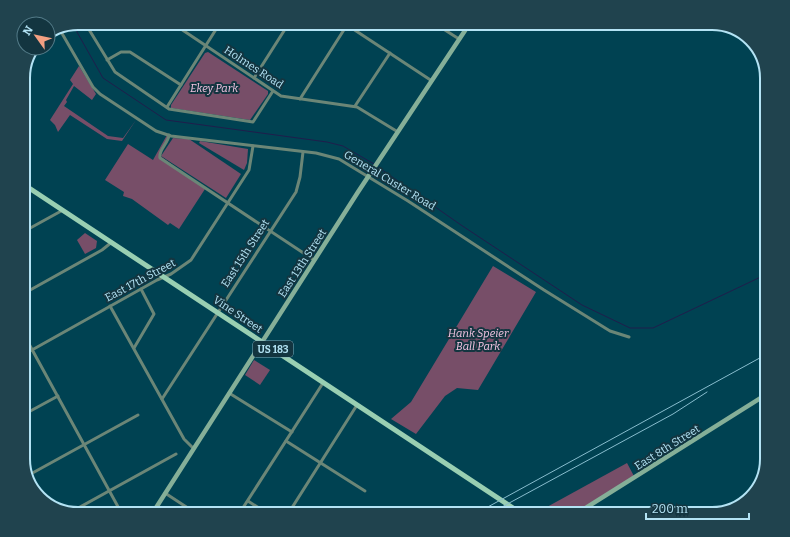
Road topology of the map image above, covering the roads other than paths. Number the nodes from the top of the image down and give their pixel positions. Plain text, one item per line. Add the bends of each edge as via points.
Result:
1 (89, 30) edge
2 (182, 30) edge
3 (216, 30) edge
4 (285, 30) edge
5 (342, 30) edge
6 (355, 30) edge
7 (445, 30) edge
8 (465, 30) edge
9 (62, 33) edge
10 (459, 39) junction
11 (206, 46) junction
12 (390, 53) junction
13 (107, 60) junction
14 (254, 78) junction
15 (432, 81) junction
16 (181, 85) junction
17 (273, 91) junction
18 (300, 99) junction
19 (355, 106) junction
20 (167, 107) junction
21 (398, 132) junction
22 (170, 136) junction
23 (253, 146) junction
24 (303, 152) junction
25 (369, 176) junction
26 (30, 189) edge
27 (227, 204) junction
28 (63, 210) junction
29 (30, 228) edge
30 (270, 232) junction
31 (112, 242) junction
32 (314, 260) junction
33 (164, 277) junction
34 (141, 289) junction
35 (30, 290) edge
36 (110, 306) junction
37 (218, 312) junction
38 (629, 337) dead end
39 (262, 342) junction
40 (30, 345) edge
41 (134, 348) junction
42 (32, 349) junction
43 (323, 383) junction
44 (229, 393) junction
45 (58, 396) junction
46 (760, 398) edge
47 (162, 399) junction
48 (357, 405) junction
49 (30, 411) edge
50 (138, 415) dead end
51 (292, 432) junction
52 (286, 441) junction
53 (85, 445) junction
54 (193, 448) junction
55 (176, 454) dead end
56 (320, 463) junction
57 (32, 473) edge
58 (110, 491) junction
59 (365, 491) dead end
60 (165, 493) junction
61 (248, 501) junction
62 (80, 507) edge
63 (118, 507) edge
64 (156, 507) edge
65 (186, 507) edge
66 (244, 507) edge
67 (257, 507) edge
68 (292, 507) edge
69 (511, 507) edge
70 (587, 507) edge

1 - 13 street
2 - 11 street, Holmes Road
3 - 11 street
4 - 14 street
5 - 18 street
6 - 12 street
7 - 10 street
8 - 10 street, East 13th Street
9 - 22 street, General Custer Road via 93,87 100,94 156,131
10 - 15 street, East 13th Street
11 - 14 street, Holmes Road
11 - 16 street
12 - 15 street
12 - 19 street
13 - 16 street via 123,52 130,52
13 - 20 street via 115,72
14 - 17 street, Holmes Road
15 - 21 street, East 13th Street
16 - 20 street
17 - 18 street, Holmes Road via 280,96
17 - 20 street via 253,122
18 - 19 street, Holmes Road
19 - 21 street, Holmes Road
21 - 25 street, East 13th Street
22 - 23 street, General Custer Road
22 - 27 street via 160,153 160,158
23 - 24 street, General Custer Road
23 - 27 street, East 17th Street via 249,170
24 - 25 street, General Custer Road via 339,159
24 - 30 street, East 15th Street via 296,192
25 - 32 street, East 13th Street
25 - 38 street, General Custer Road via 610,331
26 - 28 main road, Vine Street / US 183
27 - 30 street
27 - 33 street, East 17th Street via 187,264
28 - 29 street
28 - 31 main road, Vine Street / US 183
30 - 32 street
30 - 37 street, East 15th Street
31 - 33 main road, Vine Street / US 183
31 - 35 street
32 - 39 street, East 13th Street
33 - 34 street, East 17th Street
33 - 37 main road, Vine Street / US 183
34 - 36 street, East 17th Street
34 - 41 street via 154,314
36 - 41 street
36 - 42 street, East 17th Street
37 - 39 main road, Vine Street / US 183
37 - 47 street, East 15th Street
39 - 43 main road, Vine Street / US 183
39 - 44 street, East 13th Street
40 - 42 street
41 - 47 street
42 - 45 street
43 - 48 main road, Vine Street / US 183
43 - 51 street
44 - 51 street
44 - 54 street, East 13th Street
45 - 49 street
45 - 53 street
46 - 70 street, East 8th Street
47 - 54 street via 186,443
48 - 56 street
48 - 69 main road, Vine Street / US 183
50 - 53 street
51 - 52 street
52 - 56 street
52 - 61 street
53 - 57 street
53 - 58 street
54 - 60 street, East 13th Street
55 - 58 street
56 - 59 street
56 - 68 street
58 - 62 street
58 - 63 street
60 - 64 street, East 13th Street
60 - 65 street
61 - 66 street
61 - 67 street

